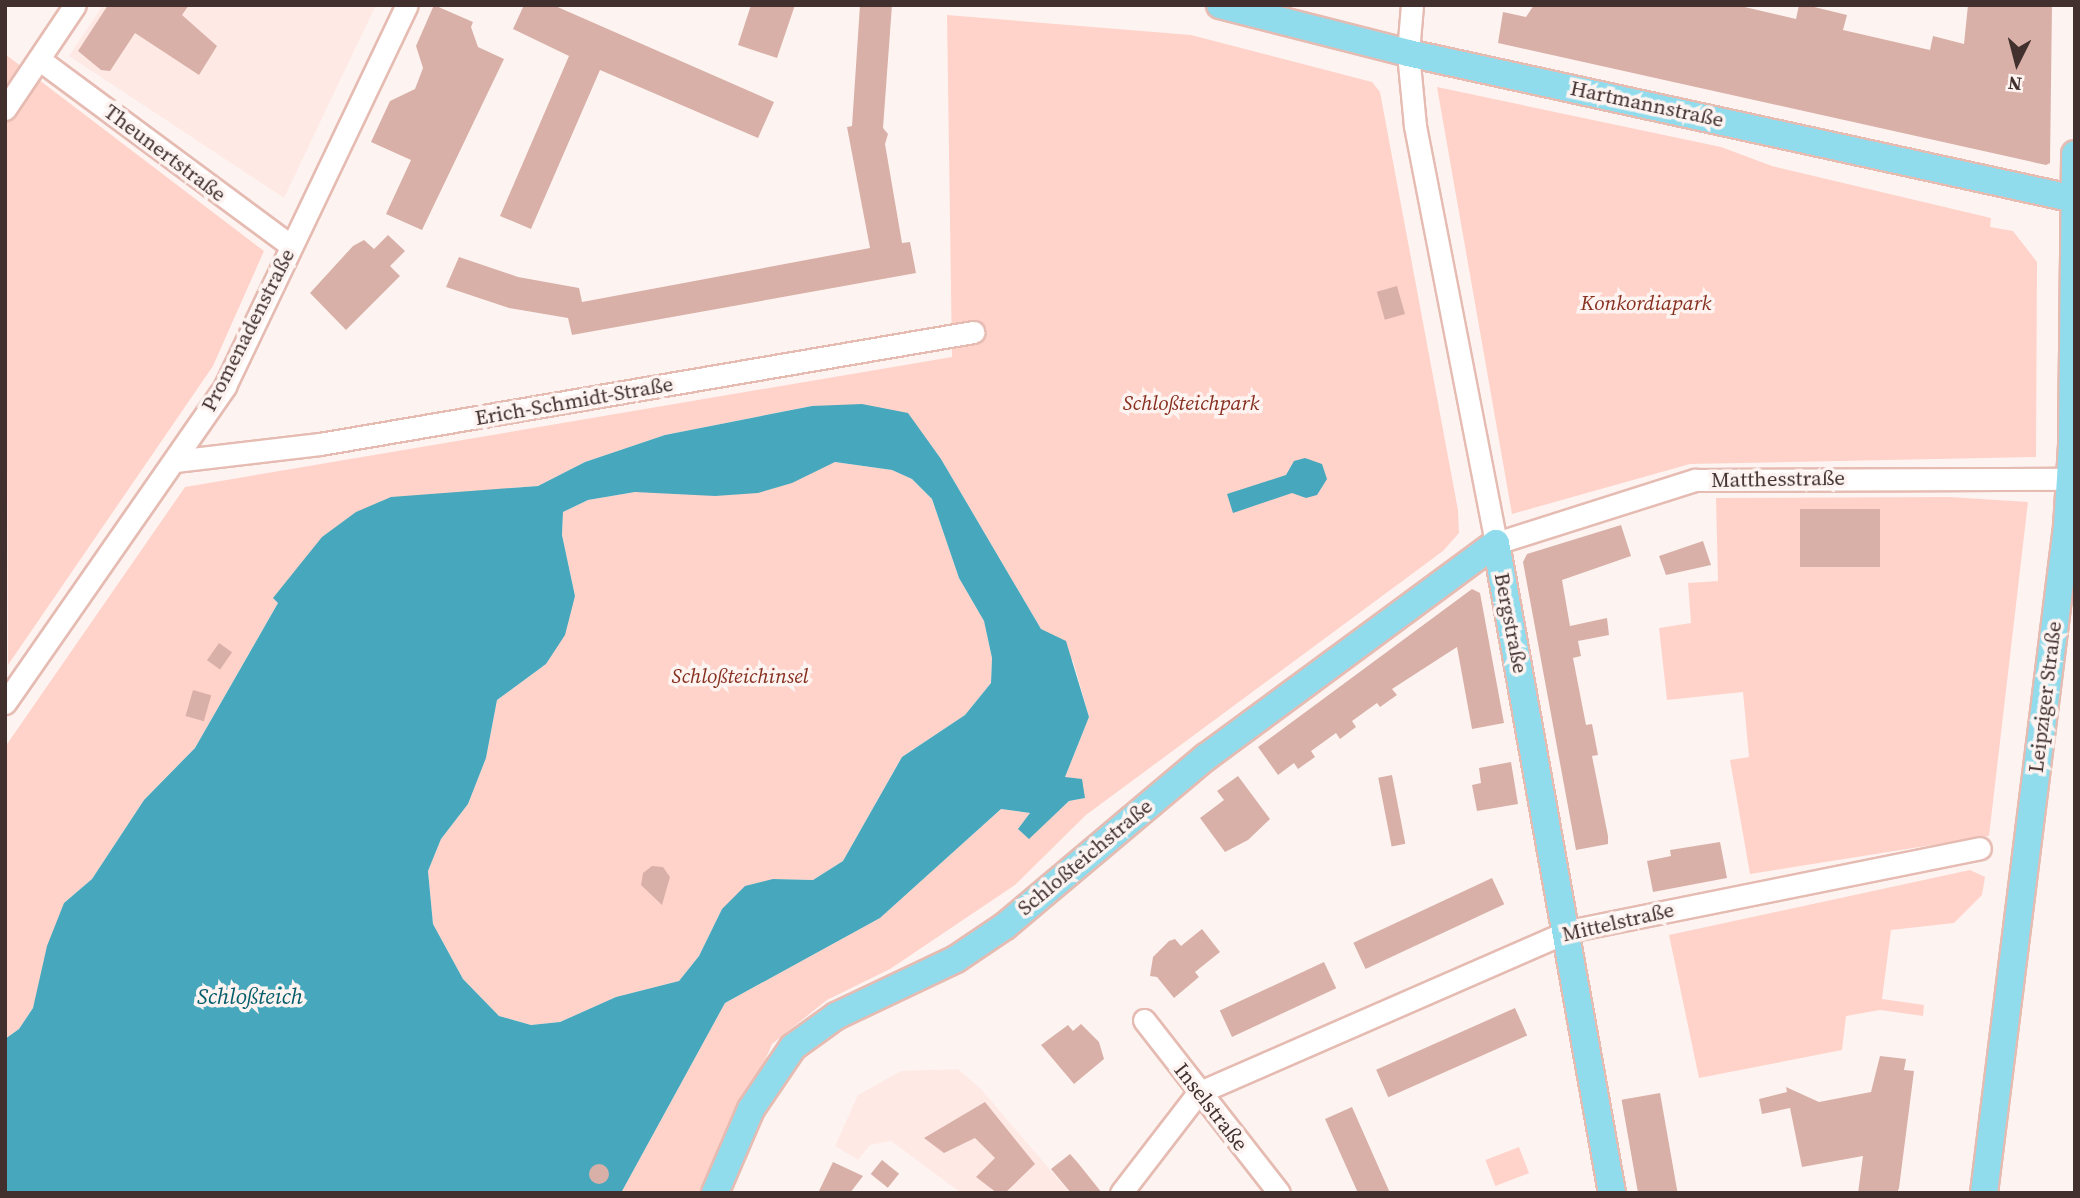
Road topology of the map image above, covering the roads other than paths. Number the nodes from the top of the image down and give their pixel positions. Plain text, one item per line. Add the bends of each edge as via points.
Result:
1 (75, 5) edge
2 (407, 5) edge
3 (1220, 5) edge
4 (1412, 5) edge
5 (1408, 53) junction
6 (40, 60) junction
7 (5, 109) edge
8 (2075, 154) edge
9 (2075, 199) edge
10 (291, 246) junction
11 (972, 332) dead end
12 (175, 461) junction
13 (2070, 479) junction
14 (1496, 543) junction
15 (5, 703) edge
16 (1980, 848) dead end
17 (1569, 931) junction
18 (1144, 1020) dead end
19 (1198, 1093) junction
20 (715, 1193) edge
21 (1121, 1193) edge
22 (1279, 1193) edge
23 (1612, 1193) edge
24 (1984, 1193) edge

1 - 6 street
2 - 10 street, Promenadenstraße
3 - 5 main road, Hartmannstraße
4 - 5 street, Bergstraße
5 - 9 main road, Hartmannstraße
5 - 14 street, Bergstraße via 1419,149
6 - 7 street
6 - 10 street, Theunertstraße
8 - 9 main road, Leipziger Straße
9 - 13 main road, Leipziger Straße
10 - 12 street, Promenadenstraße via 225,386
11 - 12 street, Erich-Schmidt-Straße via 320,444
12 - 15 street, Promenadenstraße
13 - 14 street, Matthesstraße via 1695,480
13 - 24 main road, Leipziger Straße
14 - 17 main road, Bergstraße
14 - 20 main road, Schloßteichstraße via 1206,757 1005,926 956,959 836,1016 793,1047 751,1109
16 - 17 street, Mittelstraße
17 - 19 street, Mittelstraße
17 - 23 main road, Bergstraße
18 - 19 street, Inselstraße
19 - 21 street
19 - 22 street, Inselstraße

